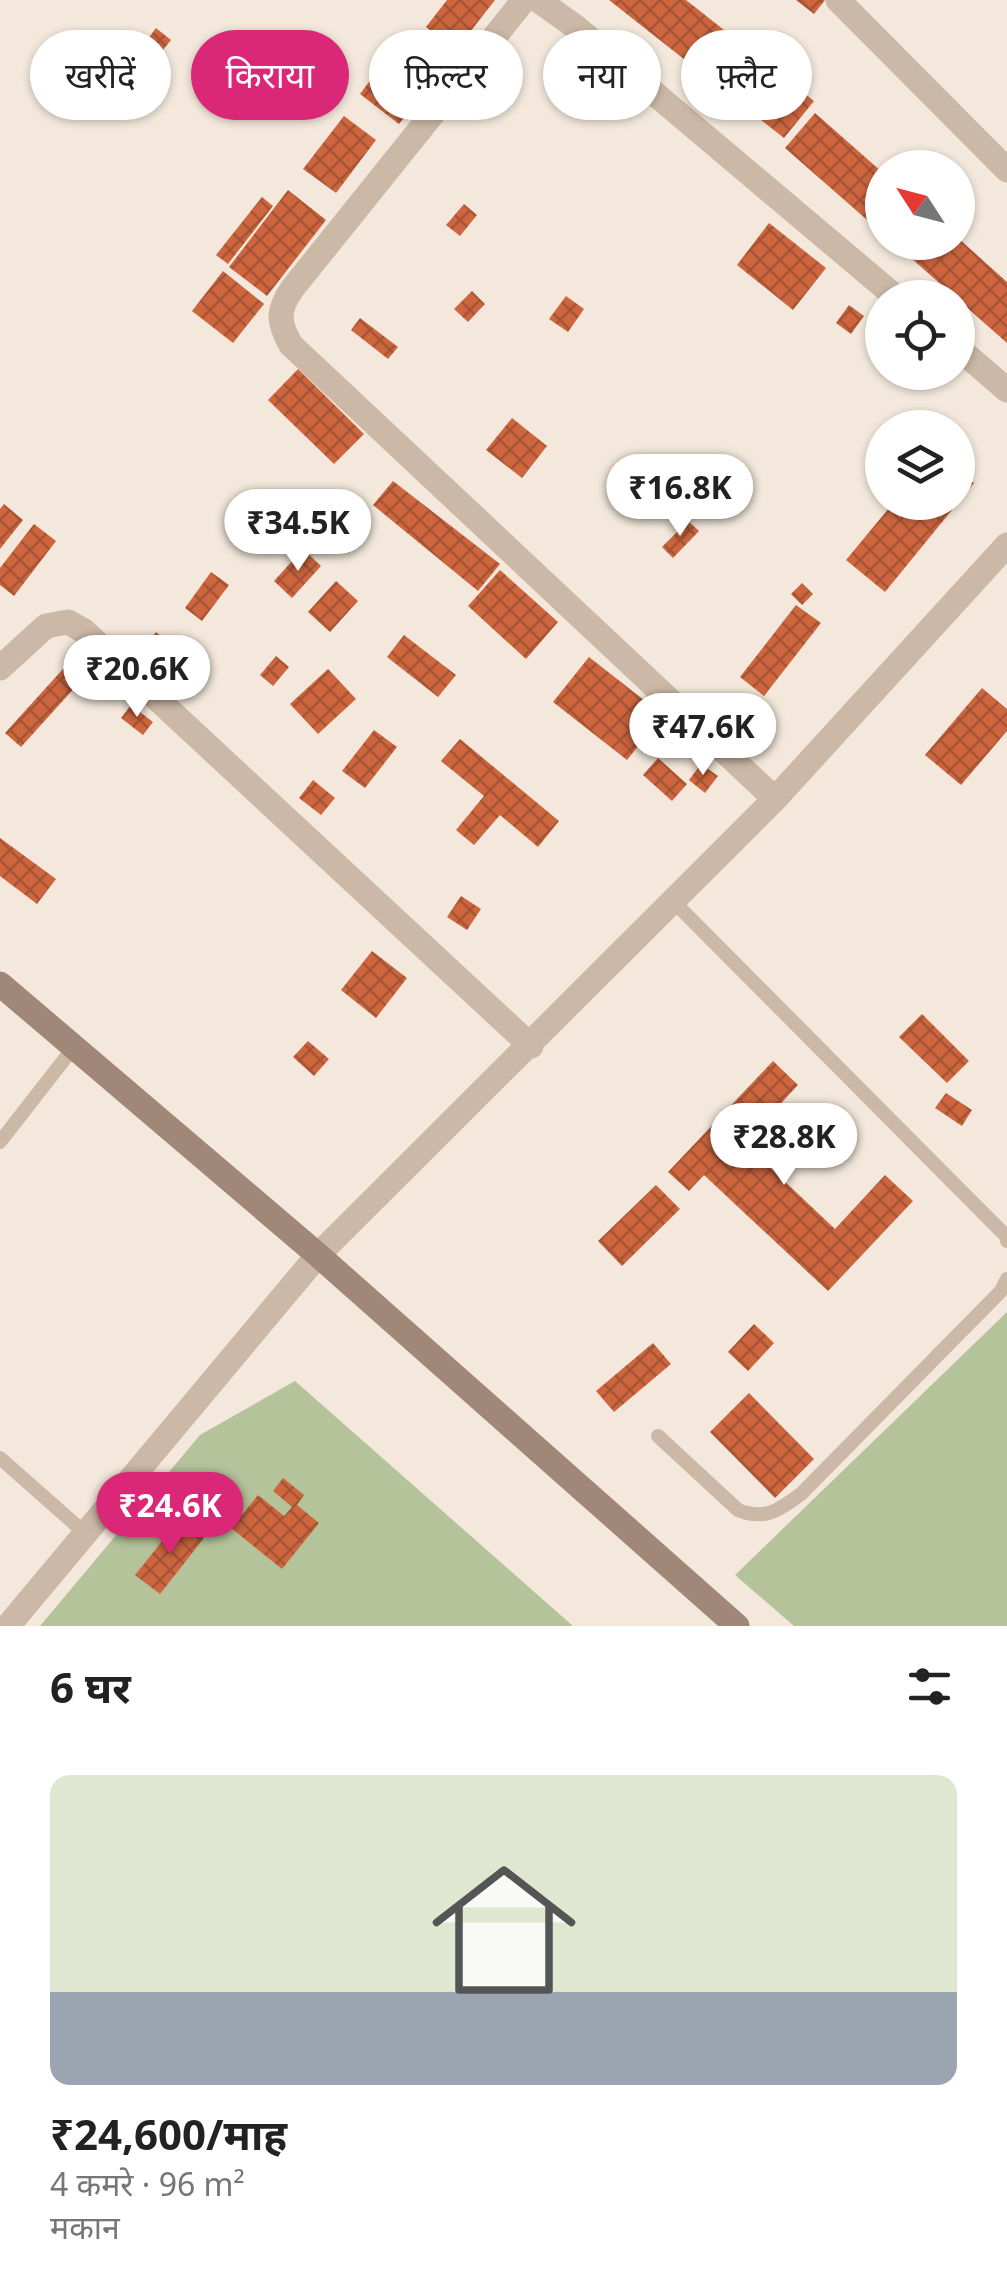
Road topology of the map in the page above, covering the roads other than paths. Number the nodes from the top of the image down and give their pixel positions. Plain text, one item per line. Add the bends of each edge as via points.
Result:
1 (524, 0) edge
2 (538, 0) edge
3 (838, 0) edge
4 (1007, 170) edge
5 (876, 280) edge
6 (975, 363) edge
7 (1007, 390) edge
8 (1007, 545) edge
9 (0, 668) edge
10 (776, 799) junction
11 (672, 900) junction
12 (0, 984) edge
13 (531, 1046) junction
14 (74, 1047) junction
15 (0, 1142) edge
16 (1007, 1242) edge
17 (318, 1256) junction
18 (1007, 1279) edge
19 (658, 1436) dead end
20 (0, 1458) edge
21 (85, 1534) junction
22 (8, 1626) edge
23 (737, 1626) edge

1 - 10 street via 292,289 279,307 280,325 291,345
2 - 5 street
3 - 4 street
6 - 7 street
8 - 10 street
9 - 13 street via 46,626 68,622 84,631
10 - 11 street
11 - 13 street
11 - 16 lane
12 - 14 street
13 - 17 street
14 - 15 lane
14 - 17 street
17 - 21 street
17 - 23 street
18 - 19 lane via 780,1509 754,1517 738,1510
20 - 21 lane
21 - 22 street

